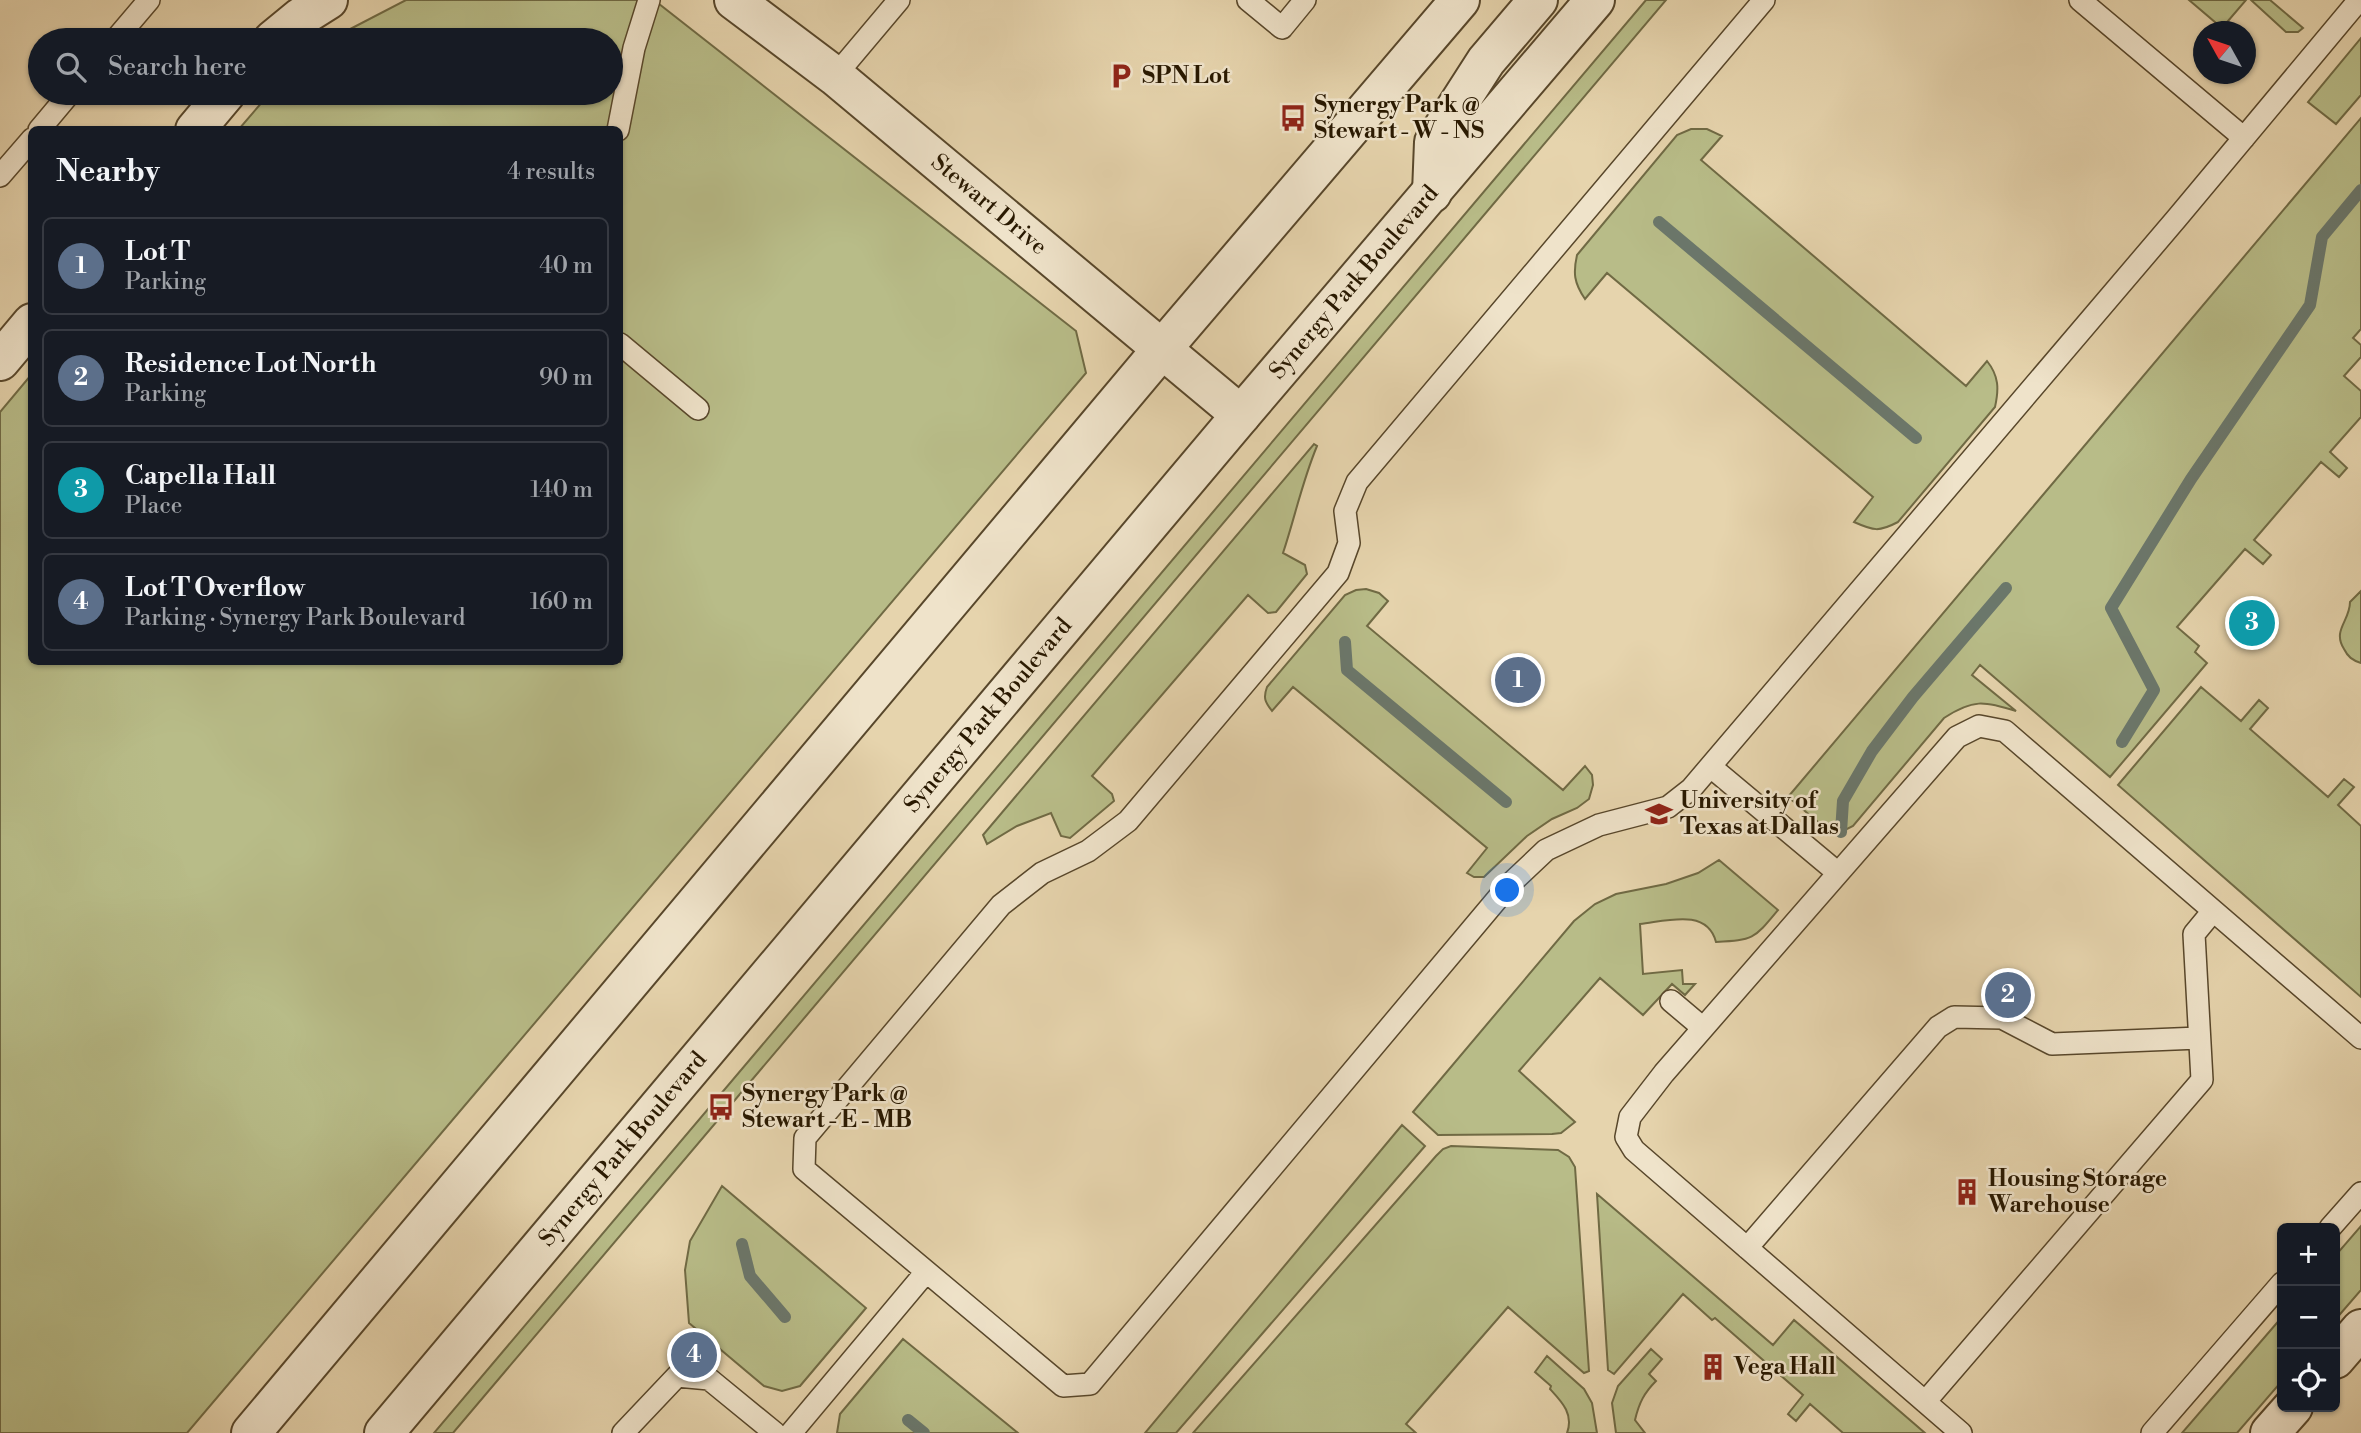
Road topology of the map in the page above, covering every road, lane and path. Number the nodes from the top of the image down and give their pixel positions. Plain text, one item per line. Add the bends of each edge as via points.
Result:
1 (149, 0) edge
2 (328, 0) edge
3 (649, 0) edge
4 (734, 0) edge
5 (899, 0) edge
6 (1248, 0) edge
7 (1306, 0) edge
8 (1460, 0) edge
9 (1538, 0) edge
10 (1595, 0) edge
11 (1764, 0) edge
12 (2080, 0) edge
13 (2359, 0) edge
14 (125, 28) edge
15 (288, 28) edge
16 (835, 76) junction
17 (623, 104) edge
18 (60, 105) edge
19 (216, 105) edge
20 (623, 105) edge
21 (42, 126) edge
22 (198, 126) edge
23 (619, 126) edge
24 (2244, 138) junction
25 (28, 144) edge
26 (0, 176) edge
27 (1432, 193) junction
28 (28, 328) edge
29 (623, 346) edge
30 (1162, 349) junction
31 (0, 360) edge
32 (698, 409) dead end
33 (1241, 415) junction
34 (1711, 767) junction
35 (1838, 873) junction
36 (2213, 911) junction
37 (1671, 1001) dead end
38 (1703, 1028) junction
39 (2199, 1038) junction
40 (2361, 1038) edge
41 (2361, 1193) edge
42 (2334, 1223) edge
43 (1747, 1248) junction
44 (926, 1272) junction
45 (2279, 1286) edge
46 (2361, 1329) edge
47 (2340, 1353) edge
48 (1925, 1402) junction
49 (2289, 1412) edge
50 (251, 1433) edge
51 (384, 1433) edge
52 (623, 1433) edge
53 (775, 1433) edge
54 (791, 1433) edge
55 (1961, 1433) edge
56 (2152, 1433) edge
57 (2270, 1433) edge

1 - 14 lane
2 - 15 street
3 - 17 lane
4 - 16 street, Stewart Drive
5 - 16 lane
6 - 7 lane via 1282,28
8 - 30 street
9 - 27 street via 1486,61 1434,142
10 - 27 street, Synergy Park Boulevard
11 - 44 lane via 1357,482 1345,511 1349,543 1338,573 1169,775 1128,821 1088,851 1042,873 1001,905 805,1139 804,1169
12 - 24 lane
13 - 24 lane
16 - 30 street, Stewart Drive
18 - 21 lane
19 - 22 street
20 - 23 lane
24 - 34 lane
25 - 26 lane
27 - 33 street, Synergy Park Boulevard
28 - 31 street
29 - 32 lane
30 - 33 street, Stewart Drive
30 - 50 street
33 - 51 street, Synergy Park Boulevard
34 - 35 lane
34 - 44 lane via 1668,807 1599,825 1546,850 1509,885 1090,1384 1063,1386
35 - 36 lane via 1957,737 1979,726 2005,731
35 - 38 lane
36 - 39 lane via 2194,934
36 - 40 lane
37 - 38 lane
38 - 43 lane via 1630,1117 1626,1137 1634,1150
39 - 43 lane via 2052,1044 2002,1018 1954,1017 1938,1027
39 - 48 lane via 2202,1080
41 - 42 lane
43 - 48 lane
44 - 54 lane
45 - 56 lane
46 - 47 street
48 - 55 lane
49 - 57 street
52 - 53 lane via 677,1376 709,1379

